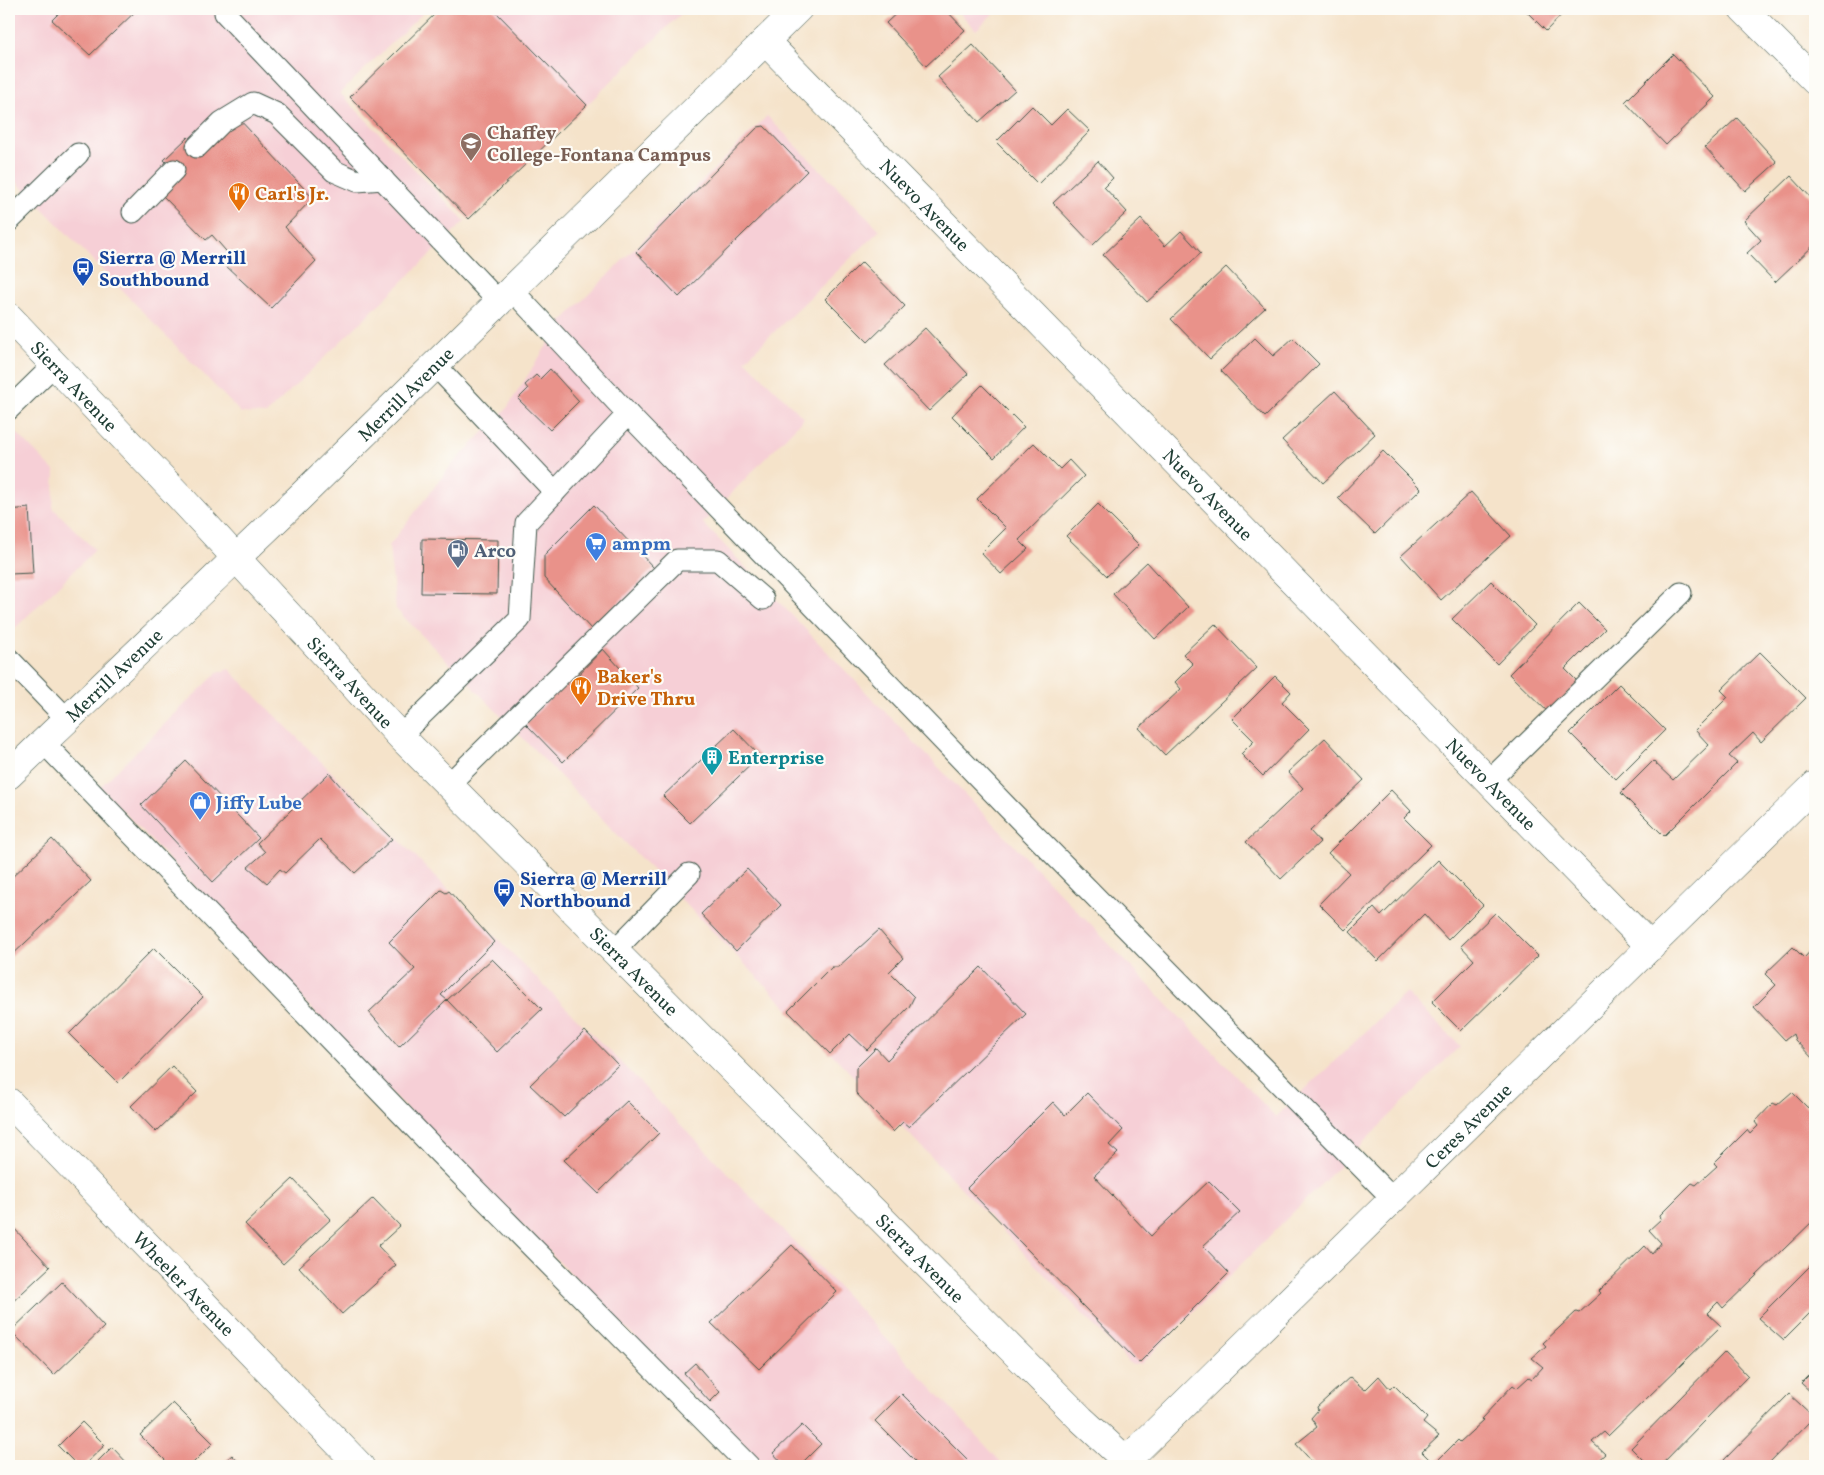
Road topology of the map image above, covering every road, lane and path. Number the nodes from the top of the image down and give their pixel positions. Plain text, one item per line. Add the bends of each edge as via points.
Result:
1 (798, 9) edge
2 (1743, 9) edge
3 (225, 13) dead end
4 (765, 41) junction
5 (1815, 81) edge
6 (197, 147) dead end
7 (78, 154) dead end
8 (174, 170) dead end
9 (383, 179) junction
10 (133, 212) dead end
11 (9, 221) edge
12 (506, 296) junction
13 (9, 318) edge
14 (55, 364) junction
15 (435, 365) junction
16 (9, 409) edge
17 (628, 414) junction
18 (555, 492) junction
19 (236, 559) junction
20 (1681, 592) dead end
21 (763, 599) dead end
22 (9, 659) edge
23 (67, 719) junction
24 (400, 736) junction
25 (43, 742) junction
26 (9, 775) edge
27 (1489, 781) junction
28 (448, 785) junction
29 (1815, 786) edge
30 (690, 874) dead end
31 (1651, 947) junction
32 (614, 951) junction
33 (9, 1102) edge
34 (1393, 1199) junction
35 (1126, 1465) edge
36 (360, 1466) edge
37 (749, 1466) edge

1 - 4 street, Merrill Avenue
2 - 5 street
3 - 9 lane
4 - 12 street, Merrill Avenue
4 - 27 street, Nuevo Avenue
6 - 9 lane via 222,122 254,104 277,114 334,171 357,181
7 - 11 lane
8 - 10 lane
9 - 12 lane
12 - 15 street, Merrill Avenue
12 - 17 lane
13 - 14 street, Sierra Avenue
14 - 16 lane
14 - 19 street, Sierra Avenue
15 - 18 lane
15 - 19 street, Merrill Avenue
17 - 18 lane
17 - 34 lane via 1205,1011
18 - 24 lane via 526,523 520,618
19 - 23 street, Merrill Avenue
19 - 24 street, Sierra Avenue
20 - 27 lane
21 - 28 lane via 718,560 677,560
22 - 23 lane
23 - 25 street, Merrill Avenue
24 - 28 street, Sierra Avenue
25 - 26 street, Merrill Avenue
25 - 37 lane via 432,1146
27 - 31 street, Nuevo Avenue
28 - 32 street, Sierra Avenue
29 - 31 street, Ceres Avenue
30 - 32 lane
31 - 34 street, Ceres Avenue
32 - 35 street, Sierra Avenue
33 - 36 street, Wheeler Avenue
34 - 35 street, Ceres Avenue

